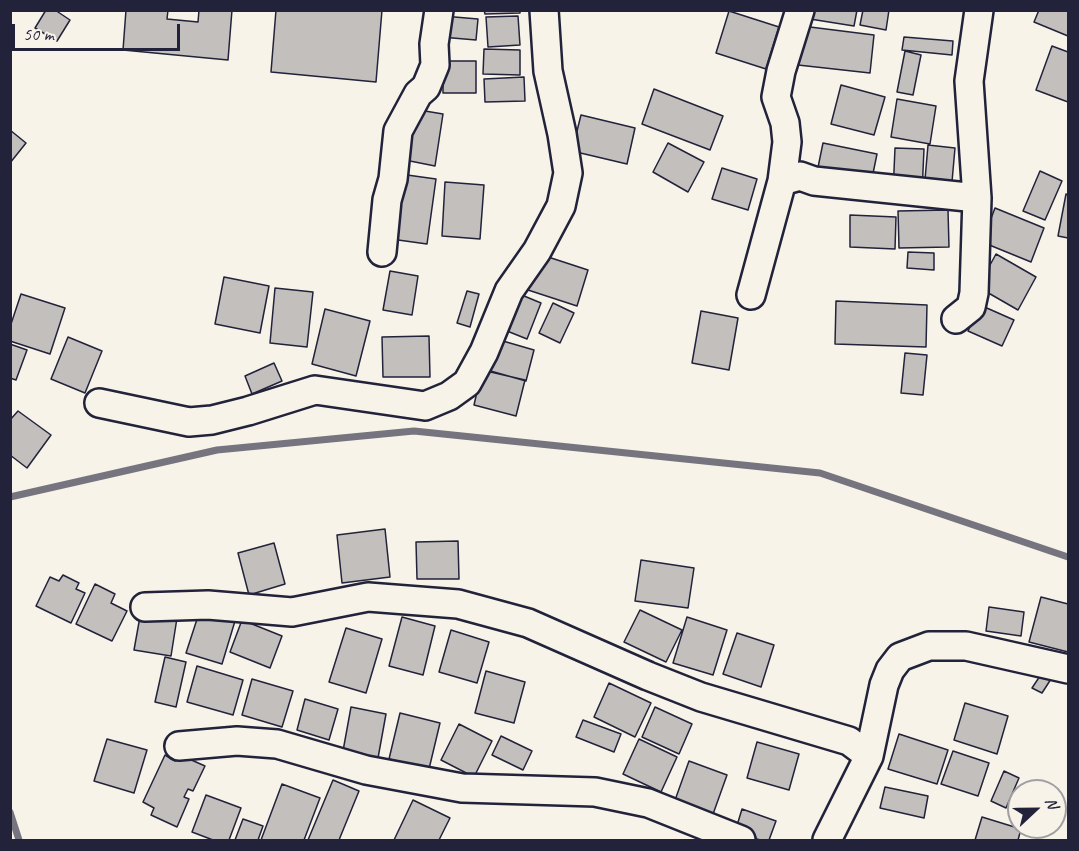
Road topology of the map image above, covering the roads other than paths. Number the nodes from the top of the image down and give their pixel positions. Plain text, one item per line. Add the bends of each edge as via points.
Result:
1 (439, 10) edge
2 (544, 10) edge
3 (800, 10) edge
4 (980, 10) edge
5 (782, 181) junction
6 (976, 198) junction
7 (382, 252) dead end
8 (751, 295) dead end
9 (956, 319) dead end
10 (99, 403) dead end
11 (146, 607) dead end
12 (1068, 669) edge
13 (179, 746) dead end
14 (869, 756) junction
15 (726, 838) edge
16 (827, 840) edge

1 - 7 street via 435,65 398,131
2 - 10 street via 548,71 568,173 561,206 537,251 509,291 467,383 425,406 315,390 248,411 189,422
3 - 5 street via 776,97 787,142
4 - 6 street via 969,81
5 - 6 street via 800,176 814,181
5 - 8 street
6 - 9 street via 974,293 971,308
11 - 14 street via 208,605 292,612 368,597 458,604 528,623 701,697 849,741
12 - 14 street via 966,646 929,646 900,657 884,685
13 - 15 street via 237,741 277,744 366,770 462,788 596,792 648,803
14 - 16 street

